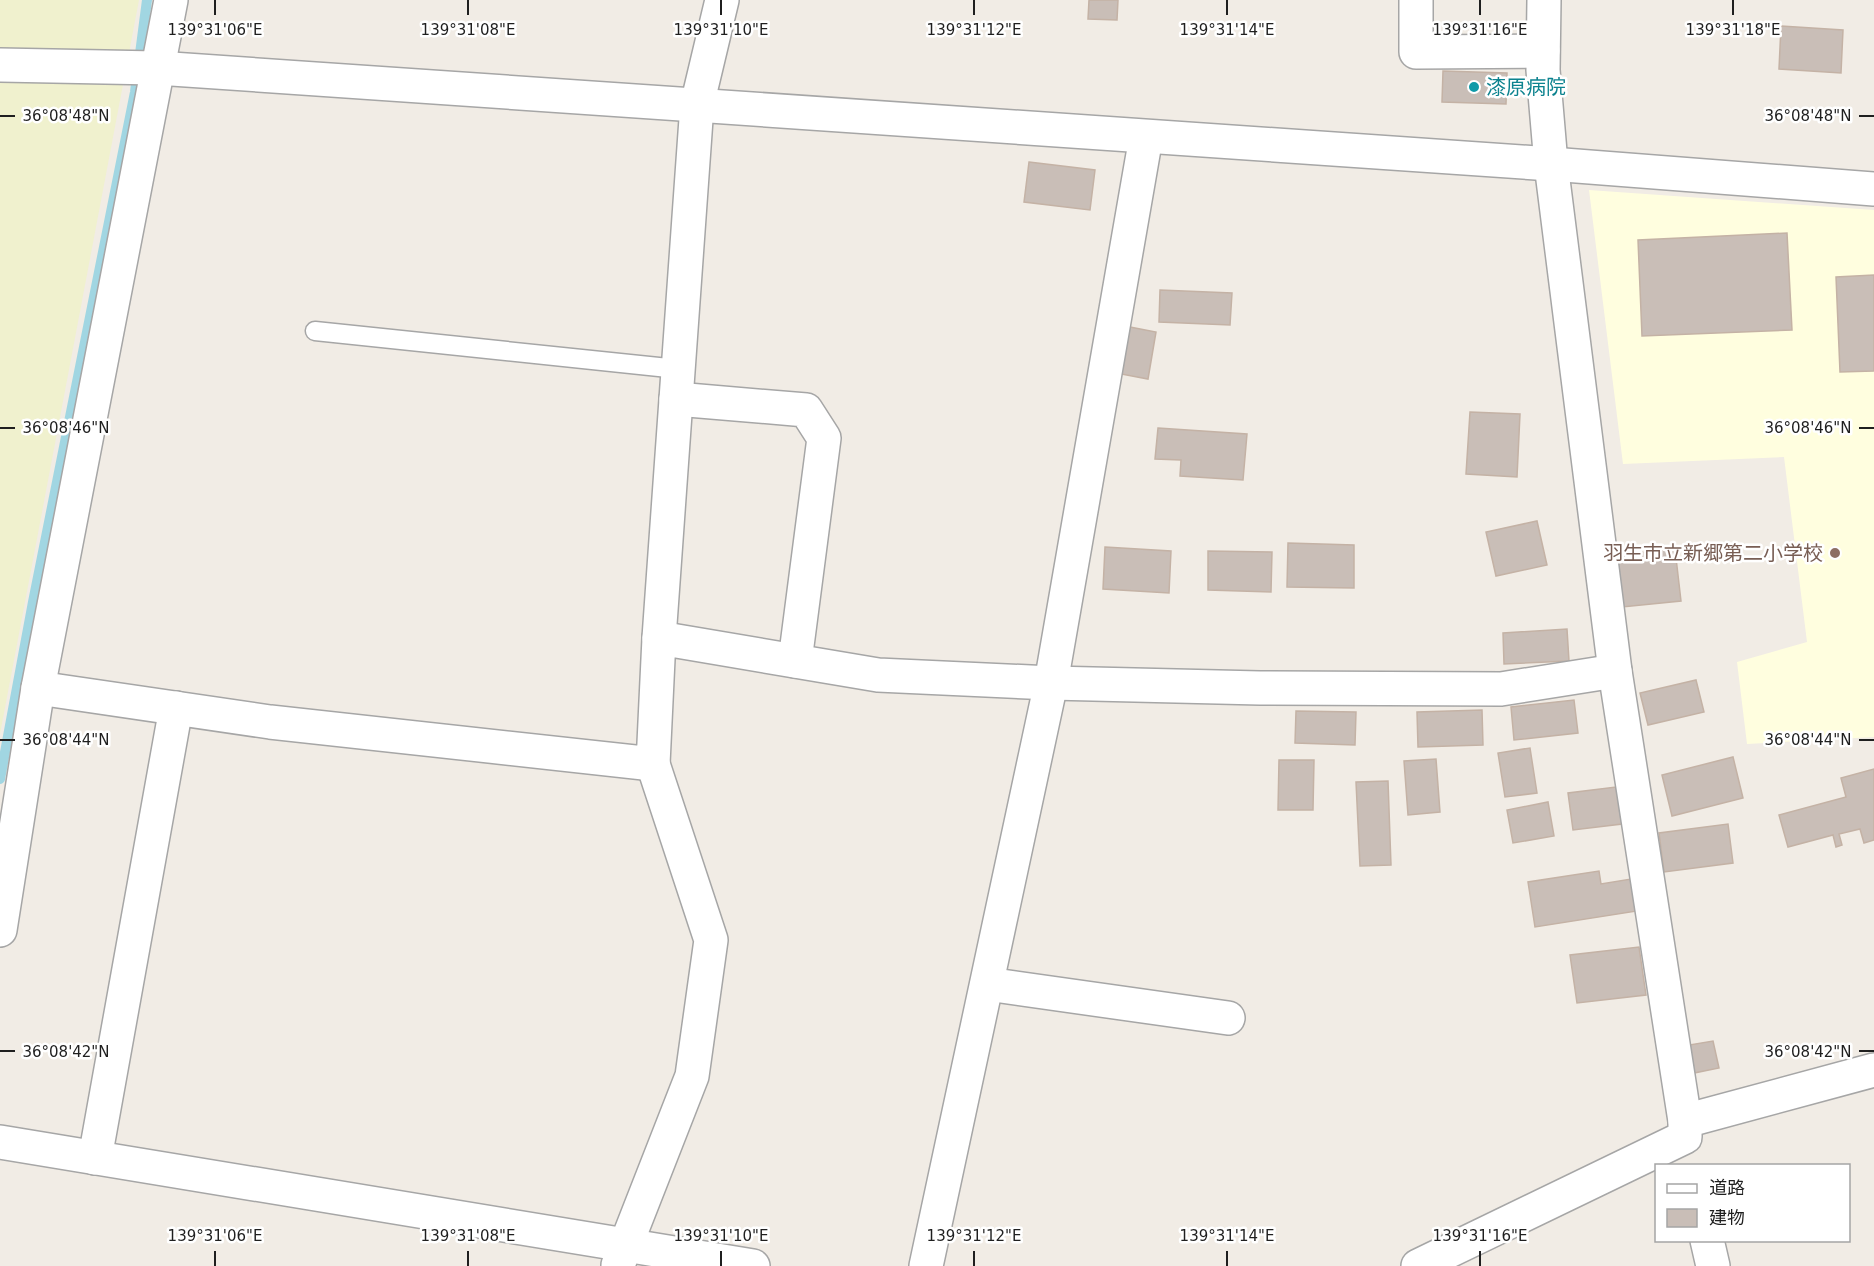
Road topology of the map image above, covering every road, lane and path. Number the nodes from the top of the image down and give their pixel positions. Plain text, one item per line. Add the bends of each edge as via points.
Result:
1 (171, 0) edge
2 (722, 0) edge
3 (1416, 0) edge
4 (1544, 0) edge
5 (1543, 51) junction
6 (0, 65) edge
7 (157, 68) junction
8 (698, 105) junction
9 (1146, 137) junction
10 (1551, 165) junction
11 (1874, 189) edge
12 (315, 331) dead end
13 (677, 384) junction
14 (659, 638) junction
15 (795, 661) junction
16 (1615, 671) junction
17 (1051, 683) junction
18 (38, 688) junction
19 (176, 708) junction
20 (653, 764) junction
21 (0, 930) edge
22 (987, 984) junction
23 (1228, 1018) dead end
24 (1874, 1070) edge
25 (1687, 1141) edge
26 (0, 1142) edge
27 (96, 1158) junction
28 (1707, 1242) edge
29 (621, 1256) edge
30 (753, 1266) edge
31 (926, 1266) edge
32 (1418, 1266) edge
33 (1713, 1266) edge

1 - 7 street
2 - 8 street
3 - 5 street via 1416,52
4 - 5 street
5 - 10 street
6 - 7 street
7 - 8 street
7 - 18 street
8 - 9 street
8 - 13 street
9 - 10 street
9 - 17 street
10 - 11 street
10 - 16 street
12 - 13 lane
13 - 14 street
13 - 15 street via 806,410 824,438
14 - 15 street
14 - 20 street
15 - 17 street via 878,675
16 - 17 street via 1501,689
16 - 25 street
17 - 22 street
18 - 19 street
18 - 21 street
19 - 20 street
19 - 27 street
20 - 29 street via 711,940 692,1076
22 - 23 street
22 - 31 street
24 - 25 street
25 - 32 street
26 - 27 street
27 - 29 street
28 - 33 street
29 - 30 street

